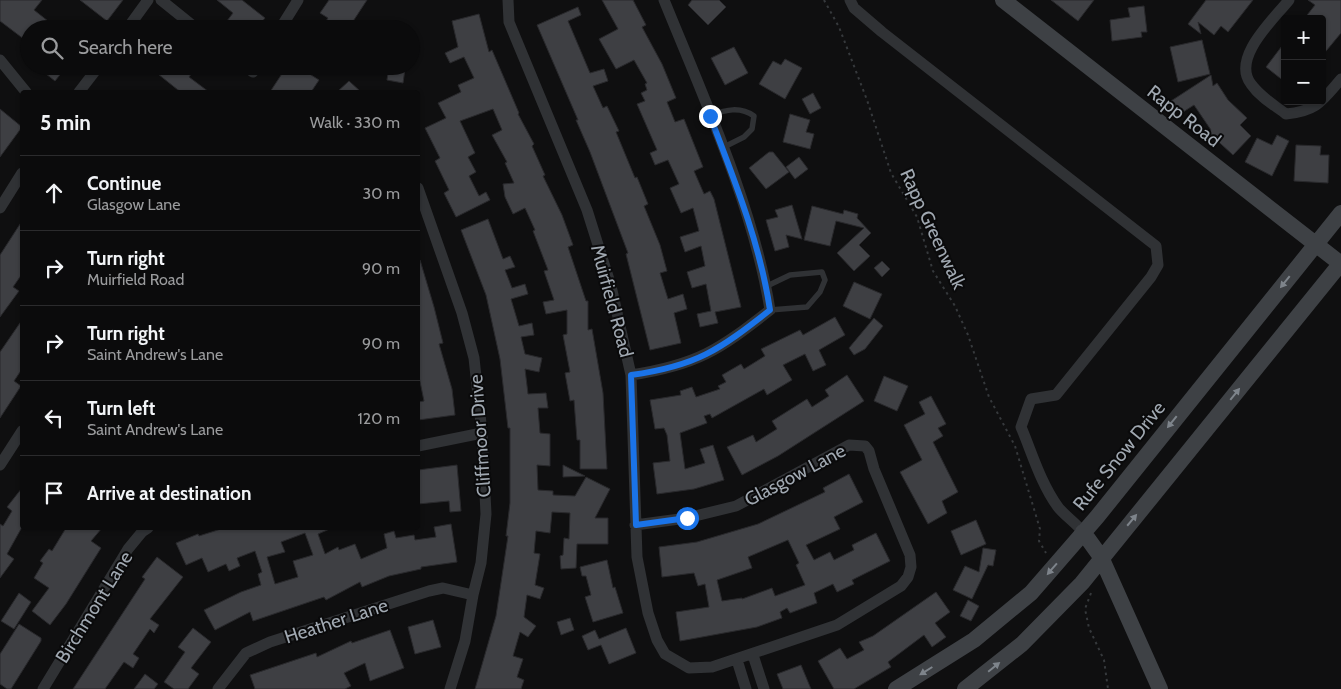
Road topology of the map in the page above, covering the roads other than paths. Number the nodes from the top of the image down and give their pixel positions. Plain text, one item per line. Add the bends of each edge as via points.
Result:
1 (148, 0) edge
2 (161, 0) edge
3 (298, 0) edge
4 (508, 0) edge
5 (664, 0) edge
6 (850, 0) edge
7 (1003, 0) edge
8 (1289, 0) edge
9 (134, 20) edge
10 (186, 20) edge
11 (286, 20) edge
12 (0, 60) edge
13 (92, 75) edge
14 (1341, 79) edge
15 (24, 90) edge
16 (81, 90) edge
17 (710, 116) junction
18 (722, 148) junction
19 (20, 176) edge
20 (420, 194) edge
21 (0, 208) edge
22 (1341, 213) edge
23 (1316, 244) junction
24 (1341, 264) edge
25 (766, 286) junction
26 (770, 310) junction
27 (631, 375) junction
28 (20, 433) edge
29 (482, 433) junction
30 (420, 446) edge
31 (3, 453) edge
32 (0, 465) edge
33 (636, 525) junction
34 (146, 530) edge
35 (1083, 532) junction
36 (1101, 557) junction
37 (901, 586) joint
38 (472, 595) junction
39 (753, 655) junction
40 (737, 660) junction
41 (43, 689) edge
42 (218, 689) edge
43 (450, 689) edge
44 (746, 689) edge
45 (764, 689) edge
46 (896, 689) edge
47 (965, 689) edge
48 (1160, 689) edge

1 - 9 street
2 - 10 street
3 - 11 street
4 - 27 street, Muirfield Road via 510,22 587,210 610,286
5 - 17 street
6 - 35 street via 854,8 882,32 1156,246 1158,265 1151,277 1056,395 1031,399 1021,427 1059,509
7 - 23 main road, Rapp Road
8 - 14 street via 1249,51 1244,65 1249,83 1286,114 1320,105
12 - 15 street
13 - 16 street
17 - 18 street
17 - 18 lane via 724,110 745,109 754,116 752,129 744,138
18 - 25 street via 739,191
19 - 21 street
20 - 29 street, Cliffmoor Drive via 462,313 474,358
22 - 23 main road, Rufe Snow Drive
23 - 24 main road, Rapp Road
23 -> 35 main road, Rufe Snow Drive
36 -> 24 main road
25 - 26 street
25 - 26 lane via 790,276 822,272 825,280 807,307
26 - 27 street via 704,356 666,370
27 - 33 street, Muirfield Road
28 - 31 street
29 - 30 street
29 - 38 street, Cliffmoor Drive via 486,514 481,563
31 - 32 street
33 - 37 street, Glasgow Lane via 687,518 736,506 849,445 858,444 869,451 910,555 911,567
33 - 40 street, Muirfield Road via 637,557 648,613 665,654 689,668 712,667
34 - 41 street, Birchmont Lane via 128,549
35 - 36 main road
35 -> 46 main road, Rufe Snow Drive via 1031,593 1000,620
47 -> 36 main road via 1048,619
36 - 48 main road
37 - 39 street, Muirfield Road via 838,626
38 - 42 street, Heather Lane via 442,588 429,591 270,642 246,652
38 - 43 street, Cliffmoor Drive via 465,641
39 - 40 street, Muirfield Road
39 - 45 street
40 - 44 street

